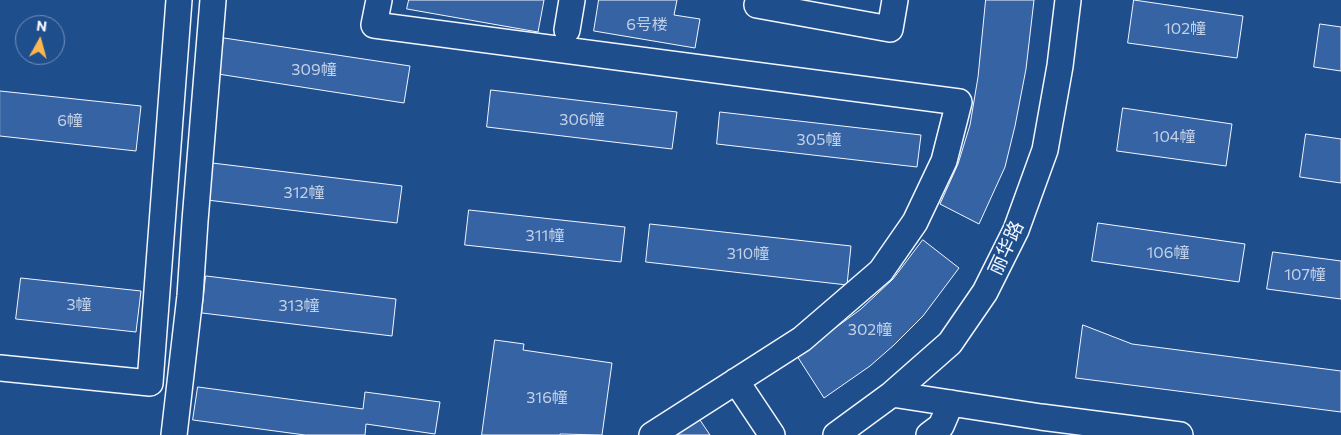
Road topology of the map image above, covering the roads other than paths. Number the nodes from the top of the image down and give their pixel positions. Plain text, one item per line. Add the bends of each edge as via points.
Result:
1 (179, 0) edge
2 (213, 0) edge
3 (379, 0) edge
4 (572, 0) edge
5 (895, 0) edge
6 (1068, 0) edge
7 (757, 5) dead end
8 (567, 30) dead end
9 (0, 368) edge
10 (736, 381) junction
11 (892, 394) junction
12 (951, 403) junction
13 (174, 435) edge
14 (652, 435) edge
15 (772, 435) edge
16 (836, 435) edge
17 (929, 435) edge
18 (1180, 435) edge

1 - 9 street via 150,383
2 - 13 street via 190,296
3 - 10 street via 374,26 958,102 944,161 915,222 881,271 802,339
4 - 8 street
5 - 7 street via 890,29
6 - 11 street, 丽华路 via 1045,150 1016,230 985,292 950,343
10 - 14 street
10 - 15 street
11 - 12 street
11 - 16 street, 丽华路
12 - 17 street via 941,426
12 - 18 street

